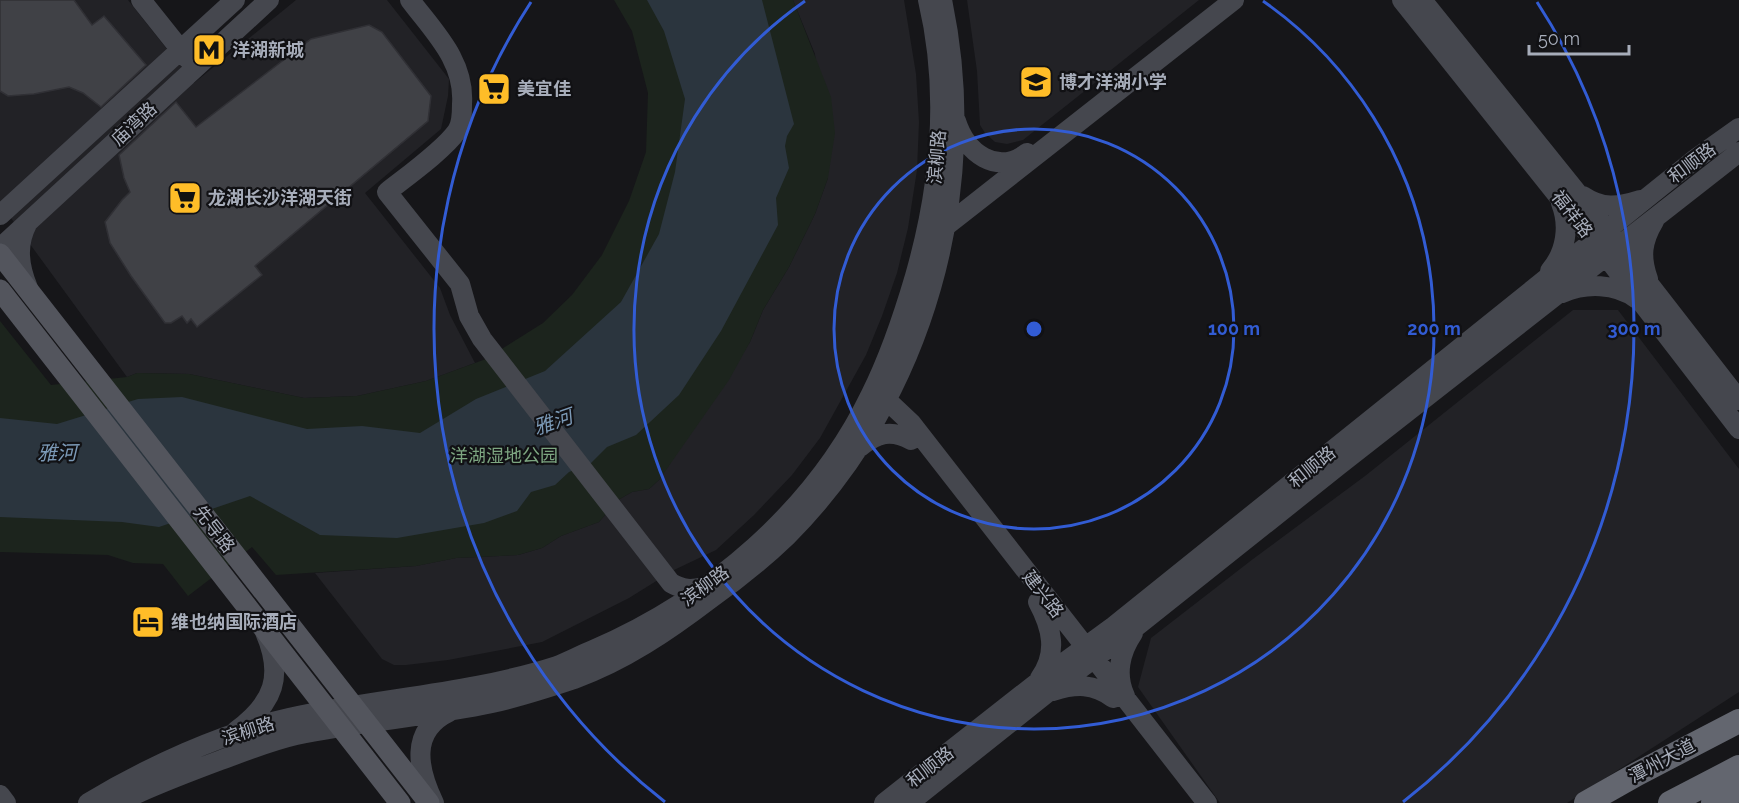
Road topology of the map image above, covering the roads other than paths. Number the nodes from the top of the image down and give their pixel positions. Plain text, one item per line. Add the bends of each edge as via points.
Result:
1 (141, 0) edge
2 (150, 0) edge
3 (235, 0) edge
4 (269, 0) edge
5 (403, 0) edge
6 (410, 0) edge
7 (928, 0) edge
8 (942, 0) edge
9 (1223, 0) edge
10 (1234, 0) edge
11 (1402, 0) edge
12 (1422, 0) edge
13 (183, 47) junction
14 (198, 65) junction
15 (955, 116) junction
16 (1739, 128) edge
17 (1739, 152) edge
18 (1562, 188) junction
19 (1655, 192) junction
20 (4, 208) edge
21 (1660, 214) junction
22 (28, 222) junction
23 (946, 225) junction
24 (1606, 243) junction
25 (0, 248) edge
26 (0, 254) edge
27 (1548, 289) junction
28 (0, 290) edge
29 (30, 293) junction
30 (1650, 299) junction
31 (464, 309) junction
32 (74, 366) junction
33 (898, 375) junction
34 (1739, 400) edge
35 (874, 405) junction
36 (1739, 429) edge
37 (911, 431) junction
38 (852, 456) junction
39 (669, 585) junction
40 (706, 586) junction
41 (1046, 604) junction
42 (669, 612) junction
43 (1134, 619) junction
44 (263, 627) junction
45 (1085, 655) junction
46 (314, 657) junction
47 (1041, 688) junction
48 (399, 698) junction
49 (1113, 698) junction
50 (353, 706) junction
51 (457, 708) junction
52 (1133, 708) junction
53 (328, 711) junction
54 (1739, 721) edge
55 (366, 723) junction
56 (341, 728) junction
57 (1739, 730) edge
58 (294, 735) junction
59 (225, 738) junction
60 (1739, 738) edge
61 (1739, 767) edge
62 (374, 769) junction
63 (1739, 781) edge
64 (1739, 789) edge
65 (0, 795) edge
66 (6, 803) edge
67 (88, 803) edge
68 (117, 803) edge
69 (400, 803) edge
70 (429, 803) edge
71 (434, 803) edge
72 (884, 803) edge
73 (909, 803) edge
74 (1195, 803) edge
75 (1207, 803) edge
76 (1586, 803) edge
77 (1604, 803) edge
78 (1617, 803) edge
79 (1670, 803) edge
80 (1697, 803) edge
81 (1713, 803) edge

1 - 13 main road
2 - 13 main road
3 - 13 main road, 庙湾路
4 - 14 main road, 庙湾路
5 - 31 main road via 448,59 455,76 458,112 453,127 440,142 380,192 451,281
6 - 31 main road via 453,57 460,75 462,113 458,130 443,146 387,192 456,278 463,291
7 - 35 main road, 滨柳路 via 940,94 938,165 928,230
8 - 15 main road, 滨柳路
9 - 15 main road via 1014,162 994,162 971,148
10 - 23 main road
11 - 18 main road, 福祥路
12 - 18 main road, 福祥路
13 - 14 main road
13 - 20 main road, 庙湾路
14 - 22 main road, 庙湾路
15 - 23 main road, 滨柳路
16 - 19 main road, 和顺路
17 - 21 main road, 和顺路
18 - 19 main road via 1601,206 1614,207
18 - 24 main road, 福祥路
18 - 27 main road via 1566,234
19 - 24 main road, 和顺路
21 - 24 main road, 和顺路
21 - 30 main road via 1648,231 1643,253
22 - 25 main road, 庙湾路
22 - 29 main road via 19,253
23 - 33 main road, 滨柳路 via 918,328
24 - 27 main road, 和顺路
24 - 30 main road, 福祥路
26 - 29 main road, 先导路
27 - 30 main road via 1567,291 1595,286
27 - 43 main road, 和顺路
28 - 32 main road, 先导路
29 - 32 main road, 先导路
30 - 34 main road, 福祥路
30 - 36 main road, 福祥路
31 - 39 main road via 482,339
32 - 44 main road, 先导路
32 - 46 main road, 先导路 via 237,557
33 - 35 main road, 滨柳路
33 - 37 main road via 897,396
35 - 37 main road, 建兴路 via 892,406
35 - 38 main road, 滨柳路
35 - 40 main road, 滨柳路 via 799,501 753,549
37 - 38 main road via 876,435
37 - 41 main road, 建兴路
38 - 51 main road, 滨柳路 via 787,536 747,572 665,633 577,678 492,703
39 - 40 main road via 692,589
39 - 42 main road
40 - 42 main road, 滨柳路
41 - 43 main road via 1070,620 1090,626
41 - 45 main road, 建兴路
41 - 47 main road via 1052,654
42 - 48 main road, 滨柳路 via 559,665 466,689
43 - 45 main road, 和顺路
43 - 52 main road via 1120,662 1120,683
44 - 53 main road, 先导路
44 - 59 main road via 274,664 270,698 257,714
45 - 47 main road, 和顺路
45 - 49 main road
45 - 52 main road, 建兴路
46 - 48 main road via 356,692
46 - 50 main road, 先导路
47 - 49 main road via 1086,686 1103,690
47 - 72 main road, 和顺路
47 - 73 main road, 和顺路
48 - 50 main road, 滨柳路
49 - 74 main road
50 - 53 main road, 滨柳路
50 - 55 main road, 先导路
51 - 55 main road, 滨柳路
51 - 71 main road via 432,721 421,744 420,762
52 - 75 main road, 建兴路
53 - 56 main road, 先导路
53 - 59 main road, 滨柳路
54 - 76 highway, 潭州大道
55 - 56 main road, 滨柳路
55 - 70 main road, 先导路
56 - 58 main road, 滨柳路
56 - 62 main road, 先导路
57 - 77 main road, 潭州大道
58 - 62 main road via 321,735 335,740
58 - 68 main road, 滨柳路 via 187,772
59 - 67 main road, 滨柳路 via 144,773
60 - 78 highway, 潭州大道
61 - 79 highway
62 - 69 main road, 先导路
63 - 80 main road
64 - 81 highway
65 - 66 main road

